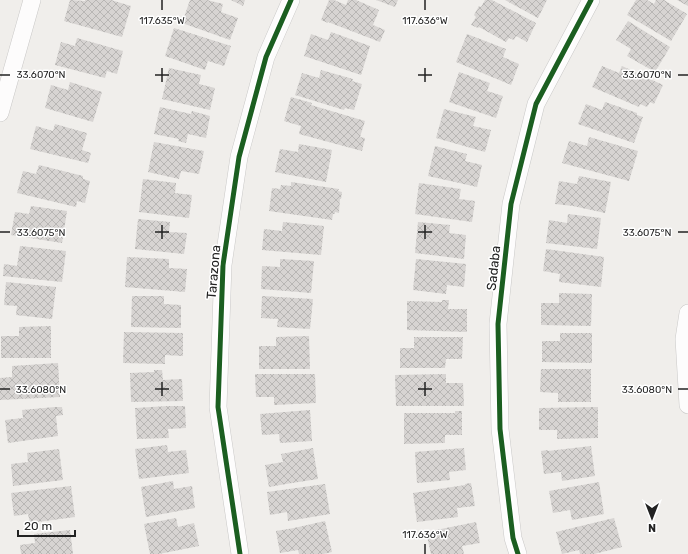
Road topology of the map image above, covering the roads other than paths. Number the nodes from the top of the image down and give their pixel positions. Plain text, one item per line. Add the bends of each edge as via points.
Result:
1 (32, 0) edge
2 (291, 0) edge
3 (591, 0) edge
4 (0, 112) edge
5 (688, 313) edge
6 (688, 405) edge
7 (240, 554) edge
8 (518, 554) edge

1 - 4 street
2 - 7 street, Tarazona via 266,57 239,157 223,265 218,407
3 - 8 street, Sadaba via 536,104 511,204 498,324 500,429 513,538
5 - 6 street via 684,339

